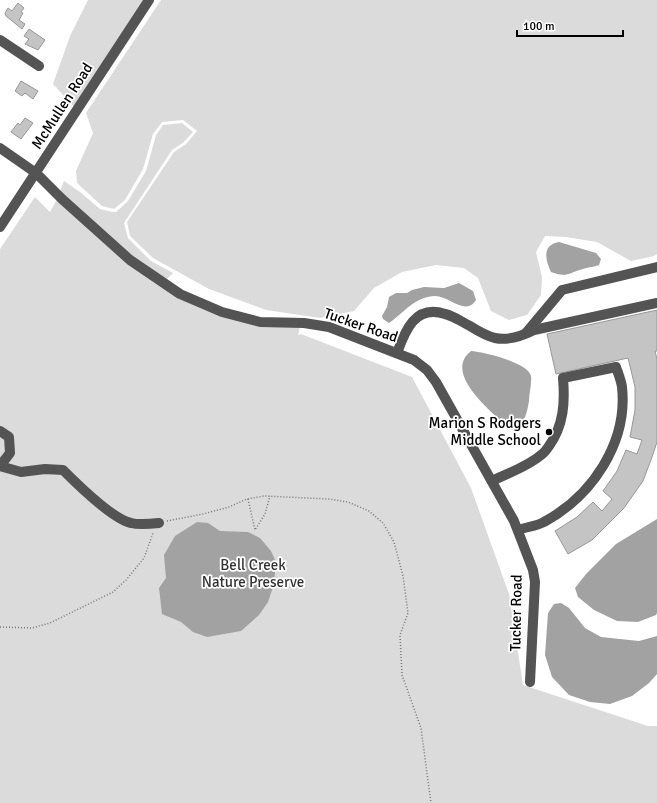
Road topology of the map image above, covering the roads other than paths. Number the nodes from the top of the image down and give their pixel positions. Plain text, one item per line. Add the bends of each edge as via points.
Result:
1 (149, 0) edge
2 (0, 40) edge
3 (39, 66) dead end
4 (0, 148) edge
5 (36, 173) junction
6 (0, 227) edge
7 (657, 267) edge
8 (657, 303) edge
9 (525, 334) junction
10 (397, 353) junction
11 (0, 431) edge
12 (0, 466) edge
13 (492, 481) junction
14 (159, 523) road end
15 (518, 530) junction
16 (530, 682) dead end

1 - 5 street, McMullen Road
2 - 3 street
4 - 5 street, Tucker Road
5 - 6 street, McMullen Road
5 - 10 street, Tucker Road via 130,260 180,294 222,312 260,322 304,323 329,327
7 - 9 street via 562,290
8 - 9 street
9 - 10 street via 510,338 494,338 446,314 429,312 414,319
10 - 13 street, Tucker Road via 414,360 432,376
11 - 12 street via 9,437 10,453
12 - 14 street via 21,472 63,470 115,515 130,523
13 - 15 street, Tucker Road
13 - 15 street via 542,455 556,436 562,418 563,378 616,367 622,387 621,418 613,447 596,478 572,505 543,523
15 - 16 street, Tucker Road via 535,582

